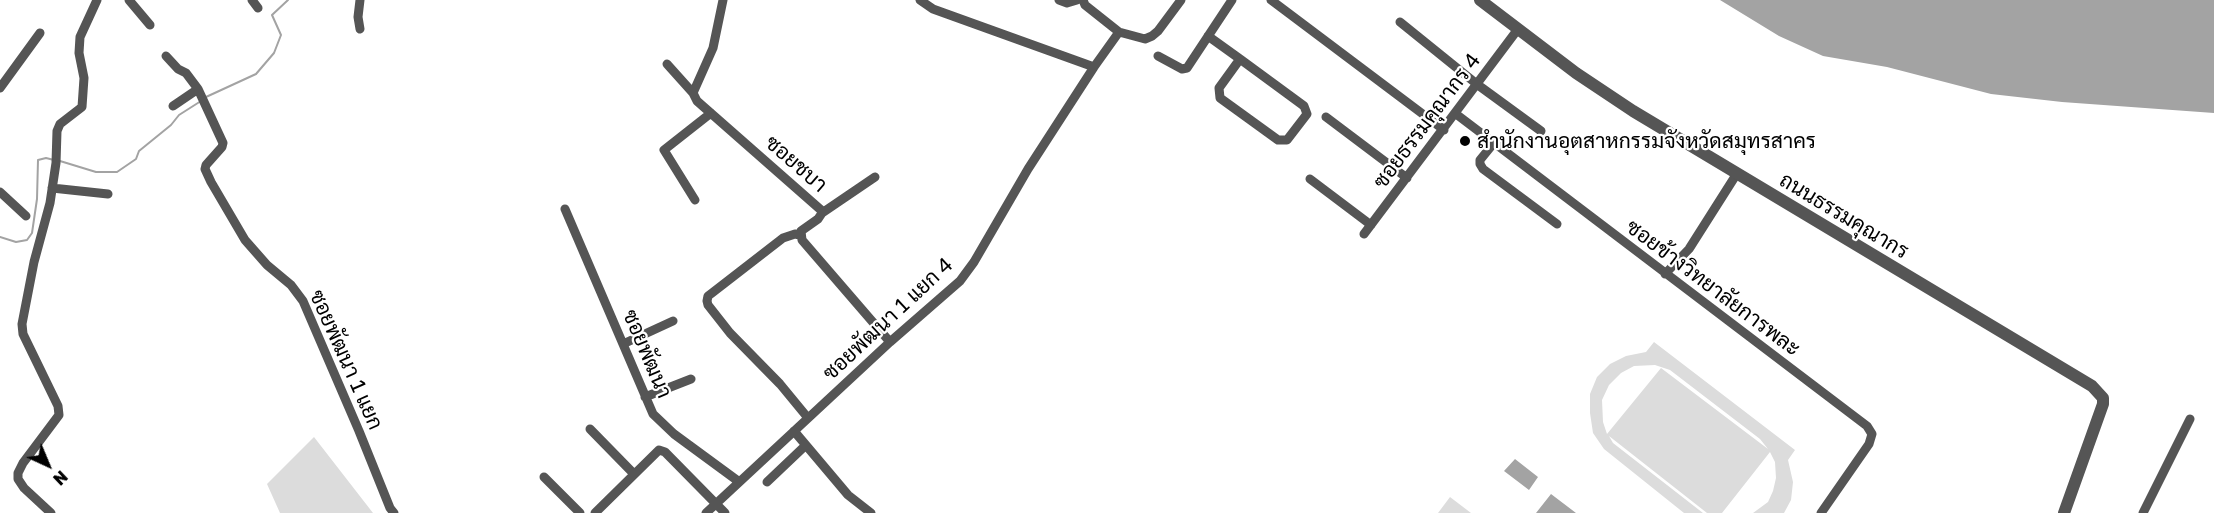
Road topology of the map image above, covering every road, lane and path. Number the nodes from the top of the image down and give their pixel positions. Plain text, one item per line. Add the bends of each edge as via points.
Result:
1 (97, 0) edge
2 (129, 0) edge
3 (360, 0) edge
4 (723, 0) edge
5 (920, 0) edge
6 (1059, 0) edge
7 (1077, 0) edge
8 (1083, 0) edge
9 (1181, 0) edge
10 (1232, 0) edge
11 (1272, 0) edge
12 (1480, 0) edge
13 (1400, 22) dead end
14 (150, 25) dead end
15 (360, 29) dead end
16 (1518, 29) junction
17 (1119, 32) junction
18 (40, 33) dead end
19 (1208, 36) junction
20 (166, 56) dead end
21 (1158, 56) dead end
22 (1240, 59) junction
23 (667, 64) dead end
24 (1094, 67) junction
25 (1478, 85) junction
26 (0, 88) edge
27 (198, 89) junction
28 (693, 93) junction
29 (173, 106) dead end
30 (711, 113) junction
31 (1456, 114) junction
32 (1326, 117) dead end
33 (1444, 130) junction
34 (1541, 131) dead end
35 (1493, 144) junction
36 (1736, 174) junction
37 (875, 177) dead end
38 (1407, 178) junction
39 (1310, 179) dead end
40 (52, 188) junction
41 (0, 192) edge
42 (108, 194) dead end
43 (695, 200) dead end
44 (565, 209) dead end
45 (822, 213) junction
46 (26, 216) dead end
47 (1557, 224) dead end
48 (1371, 225) junction
49 (1364, 234) dead end
50 (800, 235) junction
51 (1665, 274) junction
52 (673, 321) dead end
53 (890, 342) junction
54 (623, 344) junction
55 (691, 379) dead end
56 (645, 397) junction
57 (808, 418) junction
58 (2190, 419) dead end
59 (590, 429) dead end
60 (794, 431) junction
61 (806, 445) junction
62 (634, 474) junction
63 (544, 477) dead end
64 (738, 481) junction
65 (768, 482) dead end
66 (716, 503) junction
67 (51, 513) edge
68 (394, 513) edge
69 (580, 513) edge
70 (595, 513) edge
71 (706, 513) edge
72 (725, 513) edge
73 (871, 513) edge
74 (1821, 513) edge
75 (2064, 513) edge
76 (2143, 513) edge

1 - 40 street via 80,37 82,106 58,127
2 - 14 street
3 - 15 street
4 - 28 street via 713,48
5 - 24 street via 933,9
6 - 7 street
8 - 17 street
9 - 17 street via 1152,36 1136,38
10 - 19 street
11 - 33 street
12 - 16 street, ถนนธรรมคุณากร
13 - 25 street
16 - 25 street, ซอยธรรมคุณากร 4
16 - 36 street, ถนนธรรมคุณากร via 1633,111
17 - 24 street, ซอยพัฒนา 1 แยก 4
18 - 26 street
19 - 21 street via 1187,68
19 - 22 street
20 - 27 street, ซอยพัฒนา 1 แยก
22 - 22 street via 1219,88 1220,98 1278,140 1287,140 1306,110
23 - 28 street, ซอยชบา
24 - 53 street, ซอยพัฒนา 1 แยก 4 via 968,272
25 - 31 street, ซอยธรรมคุณากร 4
25 - 34 street
27 - 29 street
27 - 68 street, ซอยพัฒนา 1 แยก via 223,143 206,165 209,177 245,240 303,301
28 - 30 street, ซอยชบา
30 - 43 street via 664,150
30 - 45 street, ซอยชบา
31 - 33 street, ซอยธรรมคุณากร 4
31 - 35 street, ซอยข้างวิทยาลัยการพละ
32 - 38 street
33 - 38 street, ซอยธรรมคุณากร 4
35 - 47 street via 1480,160 1483,169
35 - 51 street, ซอยข้างวิทยาลัยการพละ
36 - 51 street via 1689,249
36 - 75 street, ถนนธรรมคุณากร via 2087,383 2103,398
37 - 45 street
38 - 48 street, ซอยธรรมคุณากร 4
39 - 48 street
40 - 42 street
40 - 67 street via 22,324 59,415 23,463 18,478
41 - 46 street
44 - 54 street, ซอยพัฒนา
45 - 50 street, ซอยชบา
48 - 49 street, ซอยธรรมคุณากร 4
50 - 53 street
50 - 57 street via 783,238 708,296 707,301 730,333
51 - 74 street, ซอยข้างวิทยาลัยการพละ via 1869,430 1869,444
52 - 54 street
53 - 57 street, ซอยพัฒนา 1 แยก 4
54 - 56 street, ซอยพัฒนา
55 - 56 street
56 - 64 street, ซอยพัฒนา via 663,424
57 - 60 street, ซอยพัฒนา 1 แยก 4
58 - 76 street
59 - 62 street
60 - 61 street
60 - 64 street, ซอยพัฒนา 1 แยก 4
61 - 65 street
61 - 73 street via 848,495
62 - 66 street via 659,450 666,452
62 - 70 street
63 - 69 street
64 - 66 street, ซอยพัฒนา 1 แยก 4
66 - 71 street, ซอยพัฒนา 1 แยก 4
66 - 72 street

